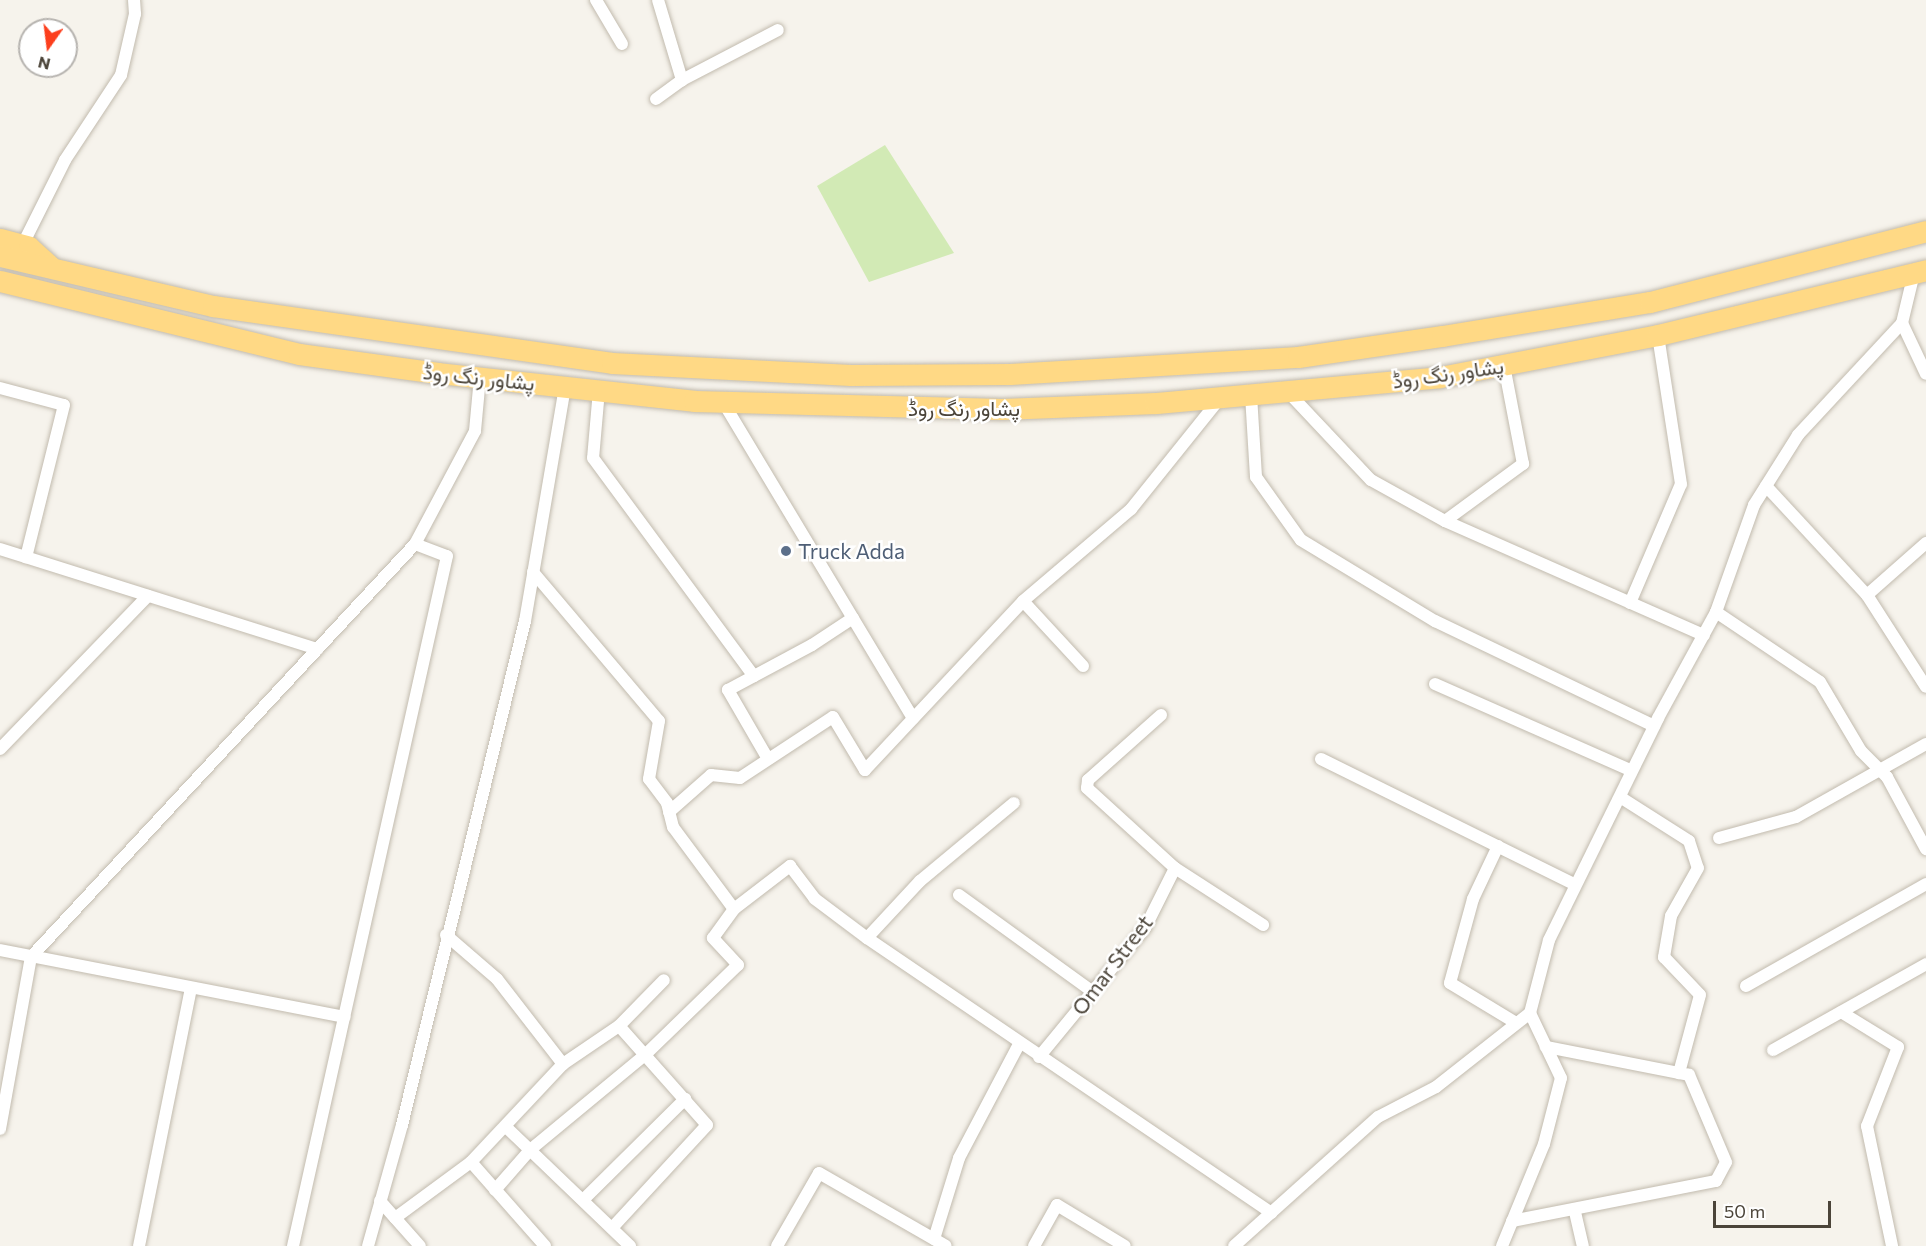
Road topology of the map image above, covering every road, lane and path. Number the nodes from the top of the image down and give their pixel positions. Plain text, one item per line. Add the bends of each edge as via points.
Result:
1 (134, 0) edge
2 (596, 0) edge
3 (658, 0) edge
4 (778, 30) dead end
5 (622, 44) dead end
6 (682, 80) junction
7 (656, 99) dead end
8 (1926, 231) edge
9 (0, 239) edge
10 (23, 244) junction
11 (0, 256) edge
12 (51, 266) junction
13 (1920, 271) edge
14 (0, 281) edge
15 (50, 293) junction
16 (0, 295) edge
17 (1902, 323) junction
18 (1658, 335) junction
19 (1504, 365) junction
20 (1926, 375) edge
21 (480, 377) junction
22 (564, 386) junction
23 (0, 388) edge
24 (599, 390) junction
25 (1287, 392) junction
26 (1251, 395) junction
27 (1221, 397) junction
28 (723, 402) junction
29 (1766, 486) junction
30 (1445, 521) junction
31 (1926, 543) edge
32 (415, 544) junction
33 (0, 549) edge
34 (26, 557) junction
35 (533, 572) junction
36 (1867, 595) junction
37 (148, 596) junction
38 (1023, 600) junction
39 (1630, 603) junction
40 (1716, 612) junction
41 (853, 618) junction
42 (1704, 635) junction
43 (318, 649) junction
44 (1083, 666) dead end
45 (754, 676) junction
46 (1435, 684) dead end
47 (1926, 687) edge
48 (1161, 715) dead end
49 (913, 718) junction
50 (1654, 726) junction
51 (1926, 744) edge
52 (0, 749) edge
53 (768, 759) junction
54 (1321, 759) dead end
55 (1880, 770) junction
56 (1632, 771) junction
57 (1620, 797) junction
58 (1014, 803) dead end
59 (669, 812) junction
60 (1719, 838) dead end
61 (1498, 846) junction
62 (1926, 849) edge
63 (1175, 868) junction
64 (1926, 884) edge
65 (1576, 885) junction
66 (959, 895) dead end
67 (734, 909) junction
68 (1263, 925) dead end
69 (446, 935) junction
70 (867, 938) junction
71 (0, 950) edge
72 (31, 957) junction
73 (1926, 964) edge
74 (664, 981) dead end
75 (1746, 986) dead end
76 (191, 988) junction
77 (1093, 992) junction
78 (1841, 1012) junction
79 (1530, 1013) junction
80 (345, 1017) junction
81 (1516, 1023) junction
82 (619, 1026) junction
83 (1019, 1044) junction
84 (1546, 1047) junction
85 (1773, 1050) dead end
86 (646, 1054) junction
87 (1039, 1057) junction
88 (563, 1064) junction
89 (1679, 1073) junction
90 (685, 1099) junction
91 (506, 1127) junction
92 (0, 1129) edge
93 (530, 1150) junction
94 (471, 1162) junction
95 (495, 1190) junction
96 (583, 1200) junction
97 (380, 1201) junction
98 (1575, 1212) junction
99 (1271, 1213) junction
100 (395, 1218) junction
101 (1512, 1221) junction
102 (612, 1228) junction
103 (934, 1239) junction
104 (782, 1244) edge
105 (139, 1246) edge
106 (292, 1246) edge
107 (368, 1246) edge
108 (420, 1246) edge
109 (545, 1246) edge
110 (630, 1246) edge
111 (946, 1246) edge
112 (1034, 1246) edge
113 (1125, 1246) edge
114 (1234, 1246) edge
115 (1502, 1246) edge
116 (1583, 1246) edge
117 (1892, 1246) edge

1 - 10 street via 135,14 121,75 65,160
2 - 5 street
3 - 6 street
4 - 6 street
6 - 7 street
8 - 12 highway, پشاور رنگ روڈ via 1650,302 1442,336 1298,357 1010,374 851,375 612,363 213,306
9 - 10 highway
10 - 12 highway
11 - 12 highway, پشاور رنگ روڈ
13 - 17 street
13 - 18 highway, پشاور رنگ روڈ
14 - 15 highway, پشاور رنگ روڈ
15 - 16 highway
15 - 21 highway, پشاور رنگ روڈ via 299,354
17 - 20 street
17 - 29 street via 1797,435
18 - 19 highway, پشاور رنگ روڈ
18 - 39 street via 1681,484
19 - 25 highway, پشاور رنگ روڈ via 1440,377
19 - 30 street via 1523,464
21 - 22 highway, پشاور رنگ روڈ
21 - 32 street via 475,431
22 - 24 highway, پشاور رنگ روڈ
22 - 35 street
23 - 34 street via 64,405
24 - 28 highway, پشاور رنگ روڈ
24 - 45 street via 593,458
25 - 26 highway, پشاور رنگ روڈ
25 - 30 street via 1371,480
26 - 27 highway, پشاور رنگ روڈ
26 - 50 street via 1256,477 1301,540 1435,621
27 - 28 highway, پشاور رنگ روڈ via 1002,409
27 - 38 street via 1131,508
28 - 41 street
29 - 36 street
29 - 40 street via 1754,505
30 - 39 street
31 - 36 street
32 - 43 street
32 - 80 street via 447,556
33 - 34 street
34 - 37 street
35 - 59 street via 659,721 649,779
35 - 69 street via 525,621
36 - 47 street
37 - 43 street
37 - 52 street
38 - 44 street
38 - 49 street
39 - 42 street
40 - 42 street
40 - 55 street via 1820,682 1861,751
41 - 45 street
41 - 49 street
42 - 50 street
43 - 72 street
45 - 53 street via 728,690
46 - 56 street
48 - 63 street via 1085,784
49 - 53 street via 865,770 833,717
50 - 56 street
51 - 55 street
53 - 59 street via 740,778 711,775
54 - 61 street
55 - 60 street via 1796,817
55 - 62 street
56 - 57 street
57 - 65 street
57 - 89 street via 1689,841 1698,868 1671,916 1664,957 1700,995
58 - 70 street via 920,881
59 - 67 street via 673,827
61 - 65 street
61 - 81 street via 1473,899 1450,983
63 - 68 street
63 - 77 street, Omar Street via 1145,928
64 - 75 street
65 - 79 street via 1549,940
66 - 77 street
67 - 70 street via 790,866 814,899
67 - 86 street via 713,938 738,965
69 - 88 street via 496,980
69 - 97 street
70 - 83 street
71 - 72 street
72 - 76 street
72 - 92 street
73 - 78 street
74 - 82 street
76 - 80 street
76 - 105 street
77 - 87 street, Omar Street
78 - 85 street
78 - 117 street via 1898,1047 1867,1126
79 - 81 street
79 - 84 street
80 - 106 street
81 - 99 street via 1436,1087 1378,1117
82 - 86 street
82 - 88 street
83 - 87 street
83 - 103 street via 958,1158
84 - 89 street
84 - 101 street via 1561,1078 1544,1144
86 - 90 street
86 - 93 street
87 - 99 street
88 - 91 street
89 - 98 street via 1689,1075 1726,1162 1716,1181
90 - 96 street
90 - 102 street via 707,1125
91 - 93 street
91 - 94 street
93 - 95 street
93 - 96 street
94 - 95 street
94 - 100 street
95 - 109 street
96 - 102 street
97 - 100 street
97 - 107 street
98 - 101 street
98 - 116 street
99 - 114 street
100 - 108 street
101 - 115 street
102 - 110 street
103 - 104 street via 819,1173
103 - 111 street
112 - 113 street via 1058,1205

